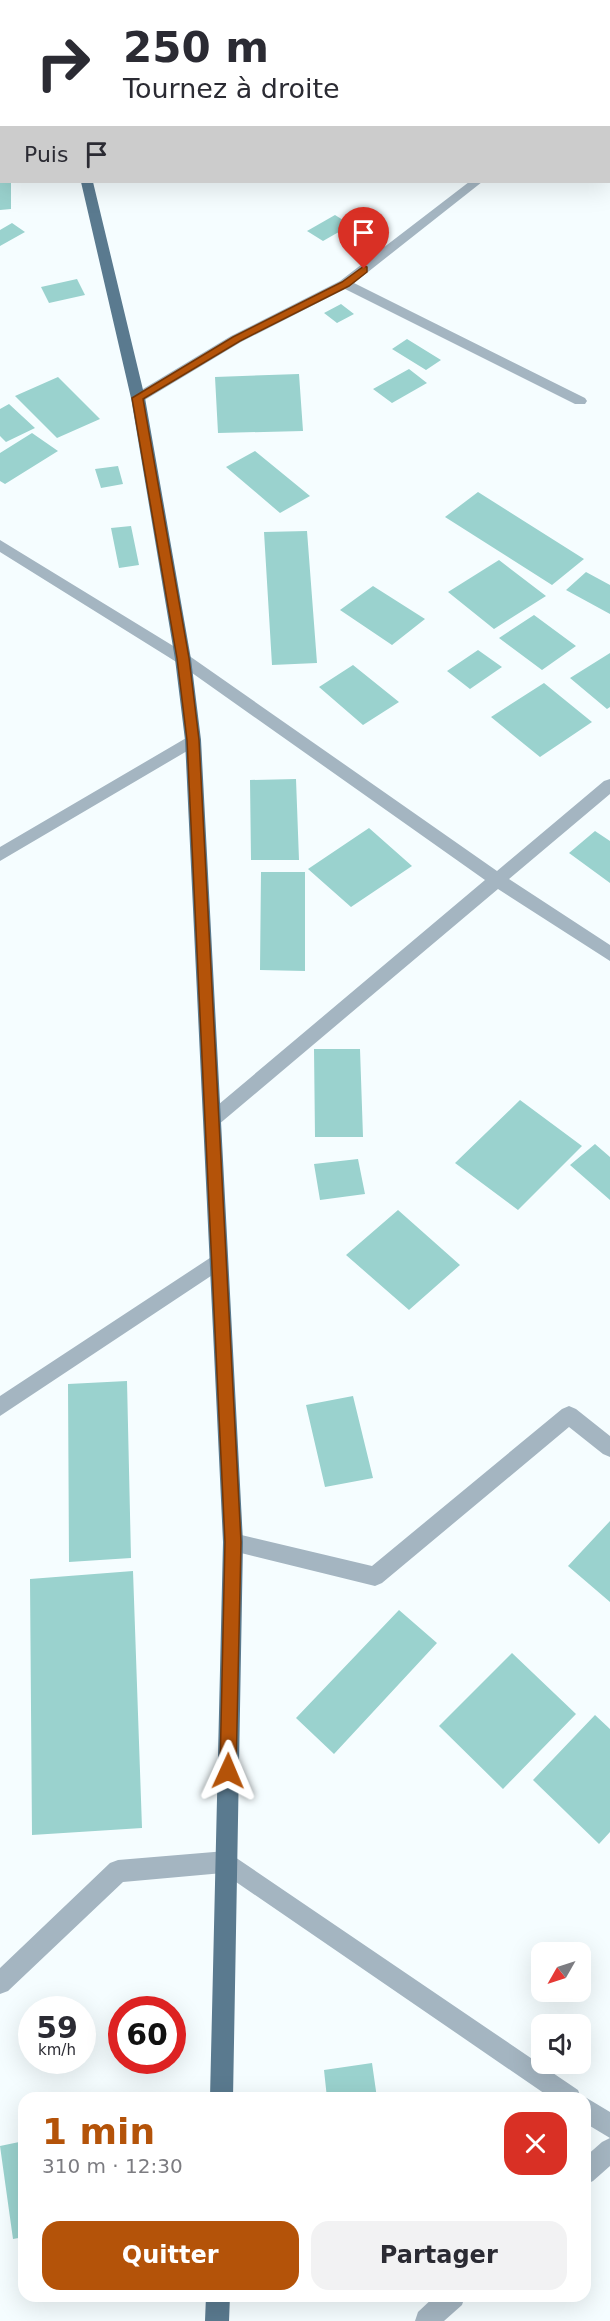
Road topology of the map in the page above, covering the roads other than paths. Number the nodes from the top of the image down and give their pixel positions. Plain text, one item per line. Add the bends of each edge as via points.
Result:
1 (87, 183) edge
2 (475, 183) edge
3 (345, 284) junction
4 (138, 398) junction
5 (580, 401) dead end
6 (0, 545) edge
7 (183, 658) junction
8 (193, 740) junction
9 (610, 784) edge
10 (0, 855) edge
11 (497, 880) junction
12 (610, 954) edge
13 (212, 1120) junction
14 (219, 1260) junction
15 (0, 1407) edge
16 (610, 1448) edge
17 (233, 1542) junction
18 (226, 1862) junction
19 (0, 1983) edge
20 (222, 2092) edge
21 (561, 2092) edge
22 (591, 2113) edge
23 (610, 2126) edge
24 (610, 2150) edge
25 (591, 2167) edge
26 (218, 2302) edge
27 (447, 2302) edge
28 (217, 2321) edge
29 (427, 2321) edge

1 - 4 main road
2 - 3 street
3 - 4 street via 236,339
3 - 5 street
4 - 7 main road
6 - 7 street
7 - 8 main road
7 - 11 street
8 - 10 street
8 - 13 main road
9 - 11 street
11 - 12 street
11 - 13 street
13 - 14 main road
14 - 15 street
14 - 17 main road
16 - 17 street via 569,1415 375,1576
17 - 18 main road
18 - 19 street via 118,1871
18 - 20 main road
18 - 21 street
22 - 23 street
24 - 25 street
26 - 28 main road
27 - 29 street

